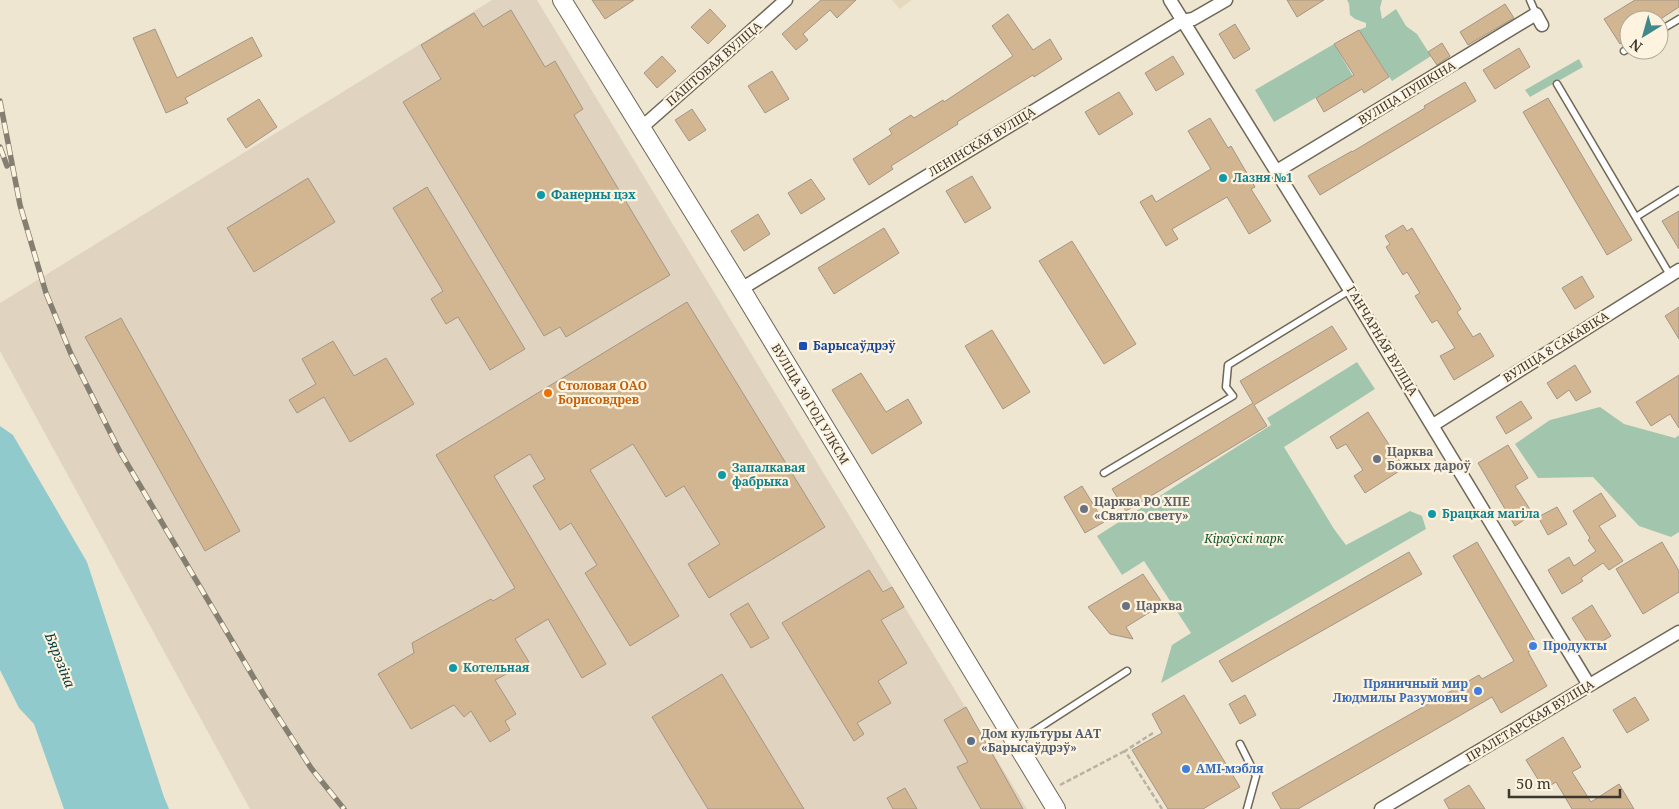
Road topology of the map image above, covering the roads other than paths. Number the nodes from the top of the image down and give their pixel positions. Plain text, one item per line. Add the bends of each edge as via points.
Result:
1 (562, 0) edge
2 (786, 0) edge
3 (1170, 0) edge
4 (1226, 0) edge
5 (1530, 0) edge
6 (1539, 19) joint
7 (1182, 21) junction
8 (1556, 84) dead end
9 (641, 128) junction
10 (1277, 172) junction
11 (1679, 190) edge
12 (1636, 217) junction
13 (1675, 272) edge
14 (741, 289) junction
15 (1350, 290) junction
16 (1433, 425) junction
17 (1104, 473) dead end
18 (1679, 632) edge
19 (1127, 671) dead end
20 (1590, 685) junction
21 (1016, 742) junction
22 (1240, 744) dead end
23 (1056, 809) edge
24 (1246, 809) edge
25 (1381, 809) edge

1 - 9 main road, ВУЛІЦА 30 ГОД УЛКСМ
2 - 9 street, ПАШТОВАЯ ВУЛІЦА
3 - 7 street, ГАНЧАРНАЯ ВУЛІЦА
4 - 7 street, ЛЕНІНСКАЯ ВУЛІЦА via 1193,19
5 - 6 lane
6 - 10 street, ВУЛІЦА ПУШКІНА
7 - 10 street, ГАНЧАРНАЯ ВУЛІЦА
7 - 14 street, ЛЕНІНСКАЯ ВУЛІЦА
8 - 12 lane
9 - 14 main road, ВУЛІЦА 30 ГОД УЛКСМ
10 - 15 street, ГАНЧАРНАЯ ВУЛІЦА
11 - 12 lane
12 - 13 lane
13 - 16 street, ВУЛІЦА 8 САКАВІКА
14 - 21 main road, ВУЛІЦА 30 ГОД УЛКСМ
15 - 16 street, ГАНЧАРНАЯ ВУЛІЦА
15 - 17 lane via 1228,365 1226,387 1233,396
16 - 20 street, ГАНЧАРНАЯ ВУЛІЦА
18 - 20 street, ПРАЛЕТАРСКАЯ ВУЛІЦА
19 - 21 lane
20 - 25 street, ПРАЛЕТАРСКАЯ ВУЛІЦА
21 - 23 main road, ВУЛІЦА 30 ГОД УЛКСМ
22 - 24 lane via 1256,776

